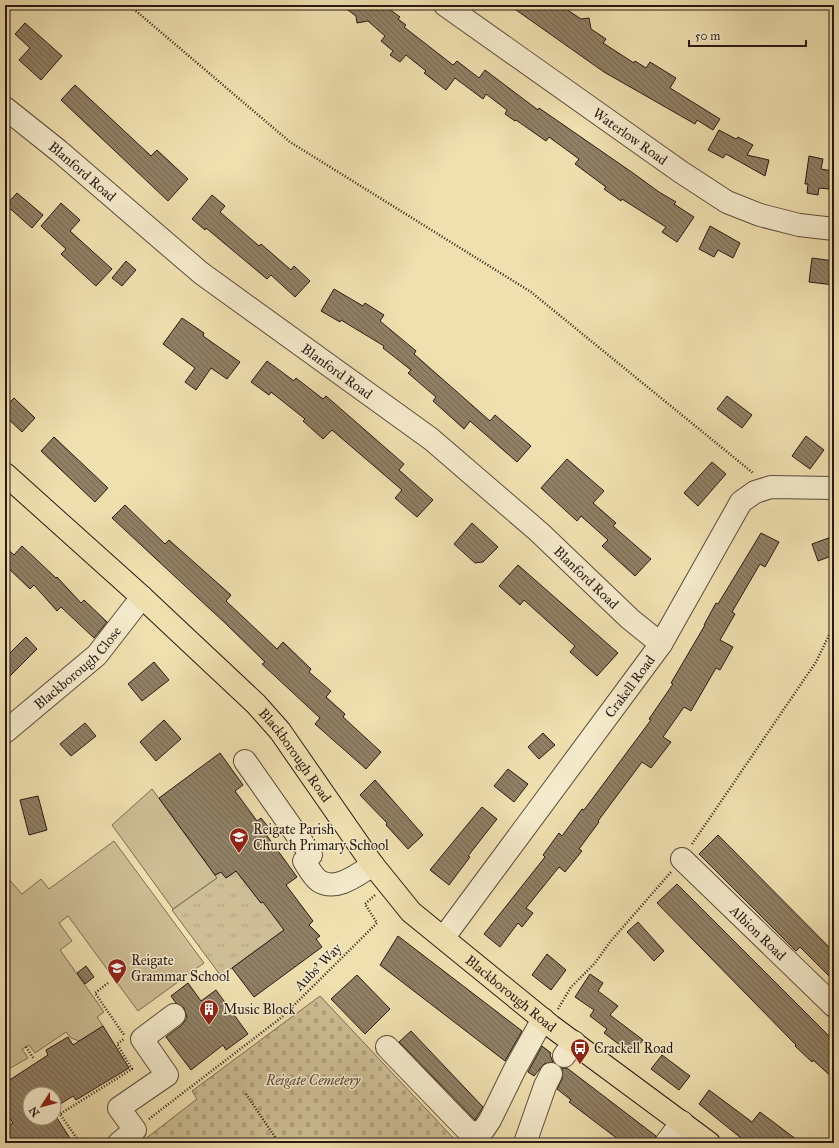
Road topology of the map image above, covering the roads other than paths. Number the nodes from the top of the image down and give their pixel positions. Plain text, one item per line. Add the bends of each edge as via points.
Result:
1 (445, 5) edge
2 (5, 108) edge
3 (834, 229) edge
4 (5, 474) edge
5 (834, 488) edge
6 (142, 597) junction
7 (661, 644) junction
8 (5, 732) edge
9 (245, 761) dead end
10 (682, 858) road end
11 (373, 865) junction
12 (444, 937) junction
13 (834, 1006) edge
14 (174, 1014) dead end
15 (547, 1022) junction
16 (387, 1047) dead end
17 (551, 1074) dead end
18 (682, 1122) junction
19 (127, 1136) edge
20 (525, 1143) edge
21 (666, 1143) edge
22 (709, 1143) edge

1 - 3 street, Waterlow Road via 727,202 786,221
2 - 7 street, Blanford Road via 59,150 201,273 431,439 539,532 630,619
4 - 6 main road, Blackborough Road
5 - 7 street, Crakell Road via 771,487 755,492 741,502
6 - 8 street, Blackborough Close via 97,655
6 - 11 main road, Blackborough Road via 256,704 280,730
7 - 12 street, Crakell Road
9 - 11 street via 311,855 304,861 319,881 333,885 351,879
10 - 13 street, Albion Road
11 - 12 main road, Blackborough Road via 411,912
12 - 15 main road, Blackborough Road
14 - 19 street via 142,1039 167,1074 119,1108
15 - 16 street via 515,1069 490,1120 478,1133 468,1131
15 - 18 main road, Blackborough Road via 569,1049
17 - 20 street
18 - 21 street
18 - 22 main road, Blackborough Road

